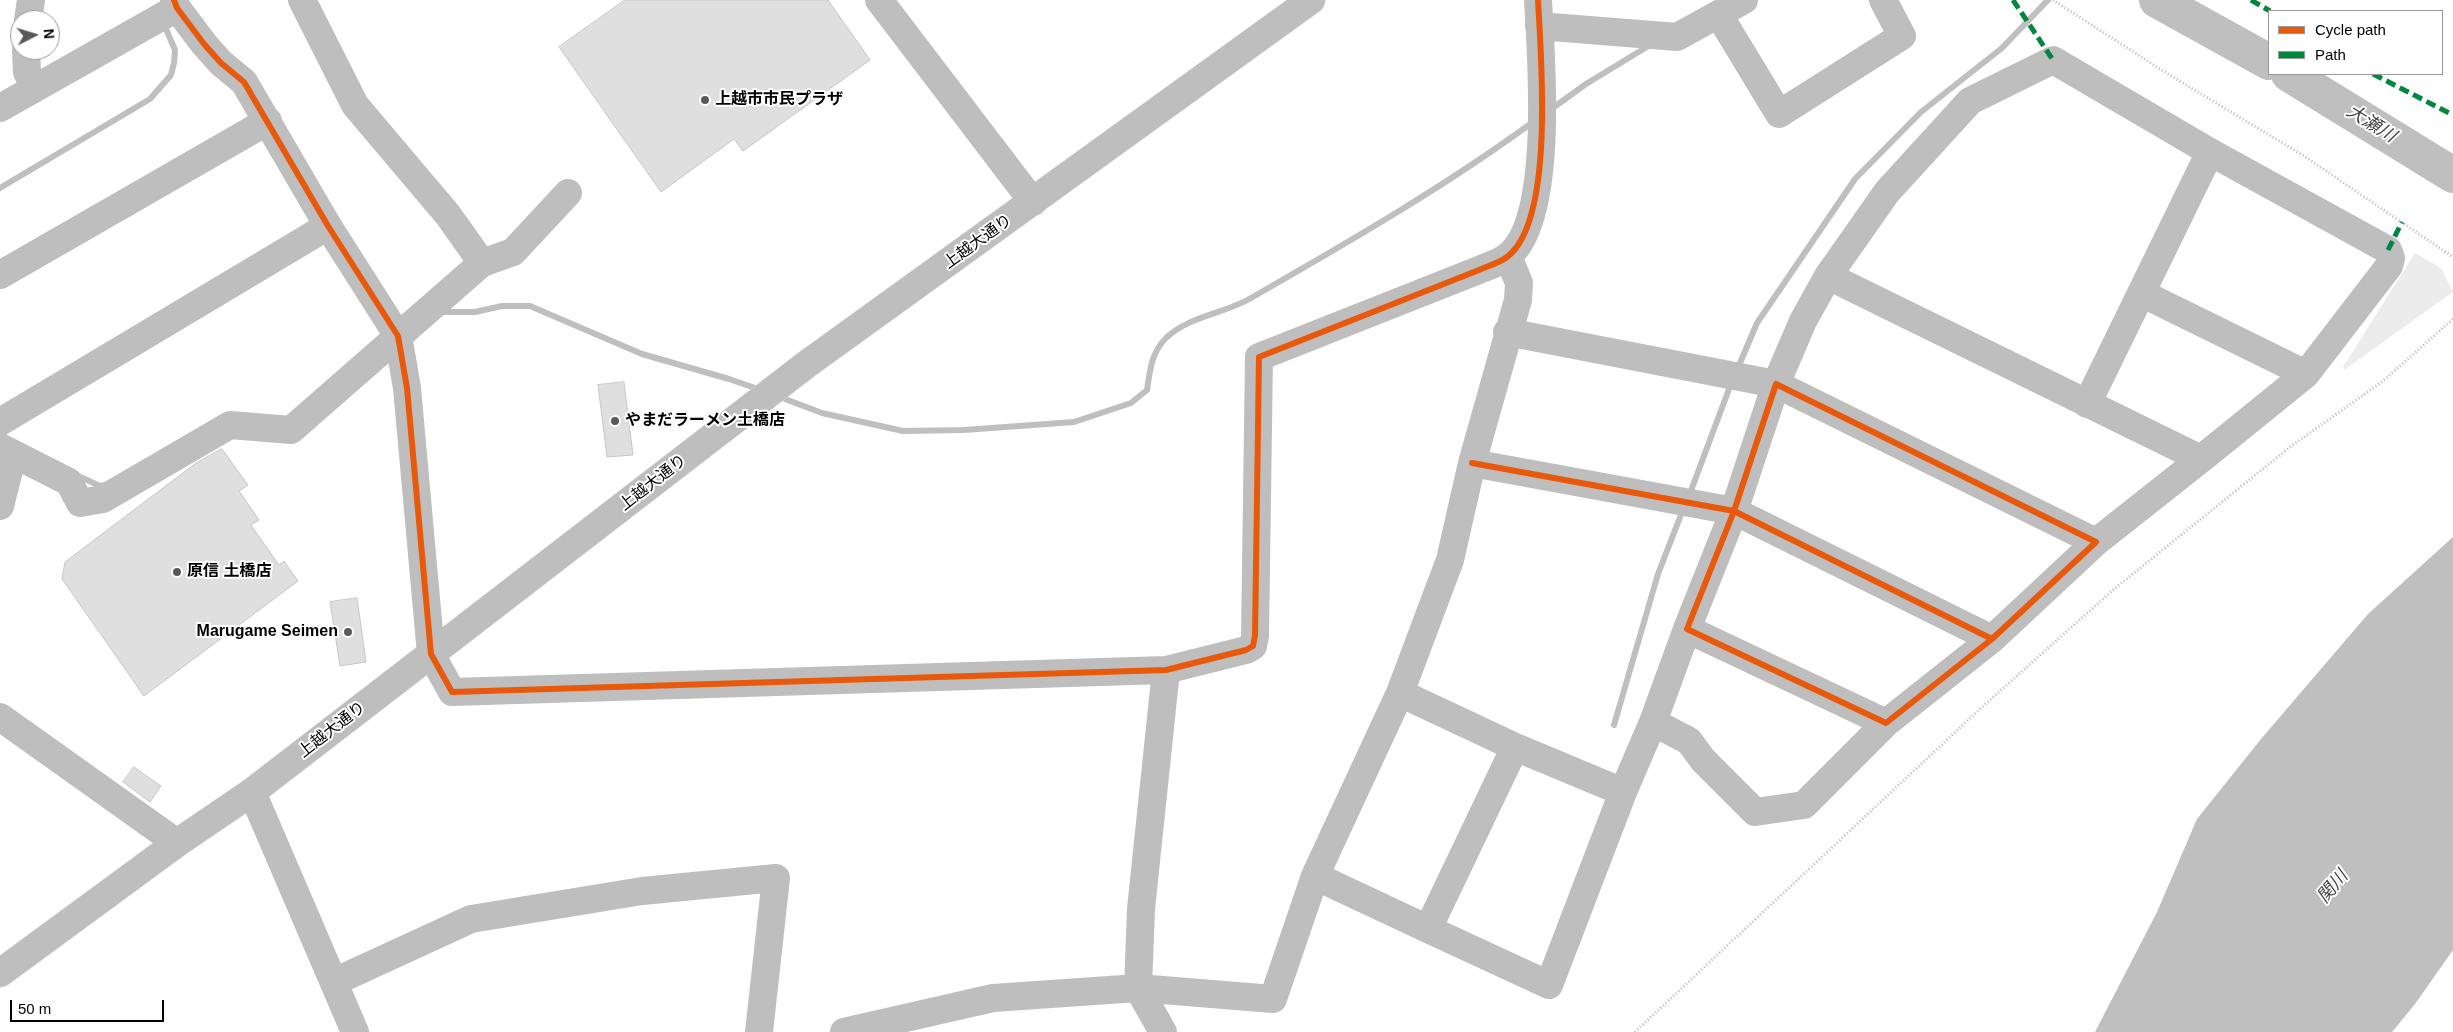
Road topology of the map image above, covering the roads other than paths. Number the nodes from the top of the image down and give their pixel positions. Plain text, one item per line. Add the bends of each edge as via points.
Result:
1 (302, 0) edge
2 (879, 0) edge
3 (1311, 0) edge
4 (1744, 0) edge
5 (1883, 0) edge
6 (175, 4) edge
7 (1539, 13) edge
8 (1719, 15) junction
9 (26, 60) edge
10 (34, 87) junction
11 (0, 108) edge
12 (268, 121) junction
13 (2210, 152) junction
14 (568, 193) dead end
15 (1033, 202) junction
16 (328, 226) junction
17 (1508, 256) junction
18 (482, 263) junction
19 (0, 275) edge
20 (1828, 276) junction
21 (2141, 293) junction
22 (1508, 332) junction
23 (398, 336) junction
24 (2306, 374) junction
25 (1776, 384) junction
26 (2087, 404) junction
27 (0, 422) edge
28 (7, 451) edge
29 (2201, 459) junction
30 (1472, 463) junction
31 (0, 506) edge
32 (1734, 511) junction
33 (2096, 542) junction
34 (1687, 629) junction
35 (1992, 640) junction
36 (431, 654) junction
37 (1166, 670) junction
38 (1400, 693) junction
39 (0, 717) edge
40 (1653, 722) junction
41 (1886, 724) junction
42 (1515, 747) junction
43 (252, 792) junction
44 (1623, 792) junction
45 (178, 843) junction
46 (1315, 876) junction
47 (1428, 930) junction
48 (0, 973) edge
49 (334, 982) junction
50 (1138, 988) junction
51 (355, 1032) edge
52 (759, 1032) edge
53 (844, 1032) edge
54 (1163, 1032) edge

1 - 18 street via 355,105 448,215
2 - 15 street
3 - 15 street, 上越大通り
4 - 8 street
5 - 8 street via 1902,36 1779,114
6 - 10 street
6 - 12 street via 204,44 244,82
7 - 8 street via 1677,38
7 - 17 street via 1540,174 1529,226
9 - 10 street via 27,72
10 - 11 street
12 - 16 street
12 - 19 street
13 - 20 street via 2053,60 1970,101 1887,192
13 - 21 street
13 - 24 street via 2388,250 2389,266
14 - 18 street via 513,252
15 - 36 street, 上越大通り via 807,364
16 - 23 street
16 - 27 street
17 - 22 street via 1519,283 1518,300
17 - 37 street via 1259,357 1253,646
18 - 23 street
20 - 25 street via 1803,321
20 - 26 street
21 - 24 street
21 - 26 street
22 - 25 street
22 - 30 street
23 - 28 street via 291,430 230,425 103,499 80,503 69,482
23 - 36 street via 407,388
24 - 29 street
25 - 32 street
25 - 33 street
26 - 29 street
28 - 31 street
29 - 33 street
30 - 32 street
30 - 38 street via 1450,560
32 - 34 street
32 - 35 street
33 - 35 street
34 - 40 street
34 - 41 street
35 - 41 street
36 - 37 street via 452,692
36 - 43 street, 上越大通り
37 - 50 street via 1141,909
38 - 42 street
38 - 46 street
39 - 45 street
40 - 41 street via 1689,741 1703,760 1754,812 1804,805
40 - 44 street
42 - 44 street
42 - 47 street
43 - 45 street, 上越大通り
43 - 49 street
44 - 47 street via 1550,984
45 - 48 street, 上越大通り
46 - 47 street
46 - 50 street via 1273,999
49 - 51 street
49 - 52 street via 471,919 642,891 776,878
50 - 53 street via 993,998
50 - 54 street

